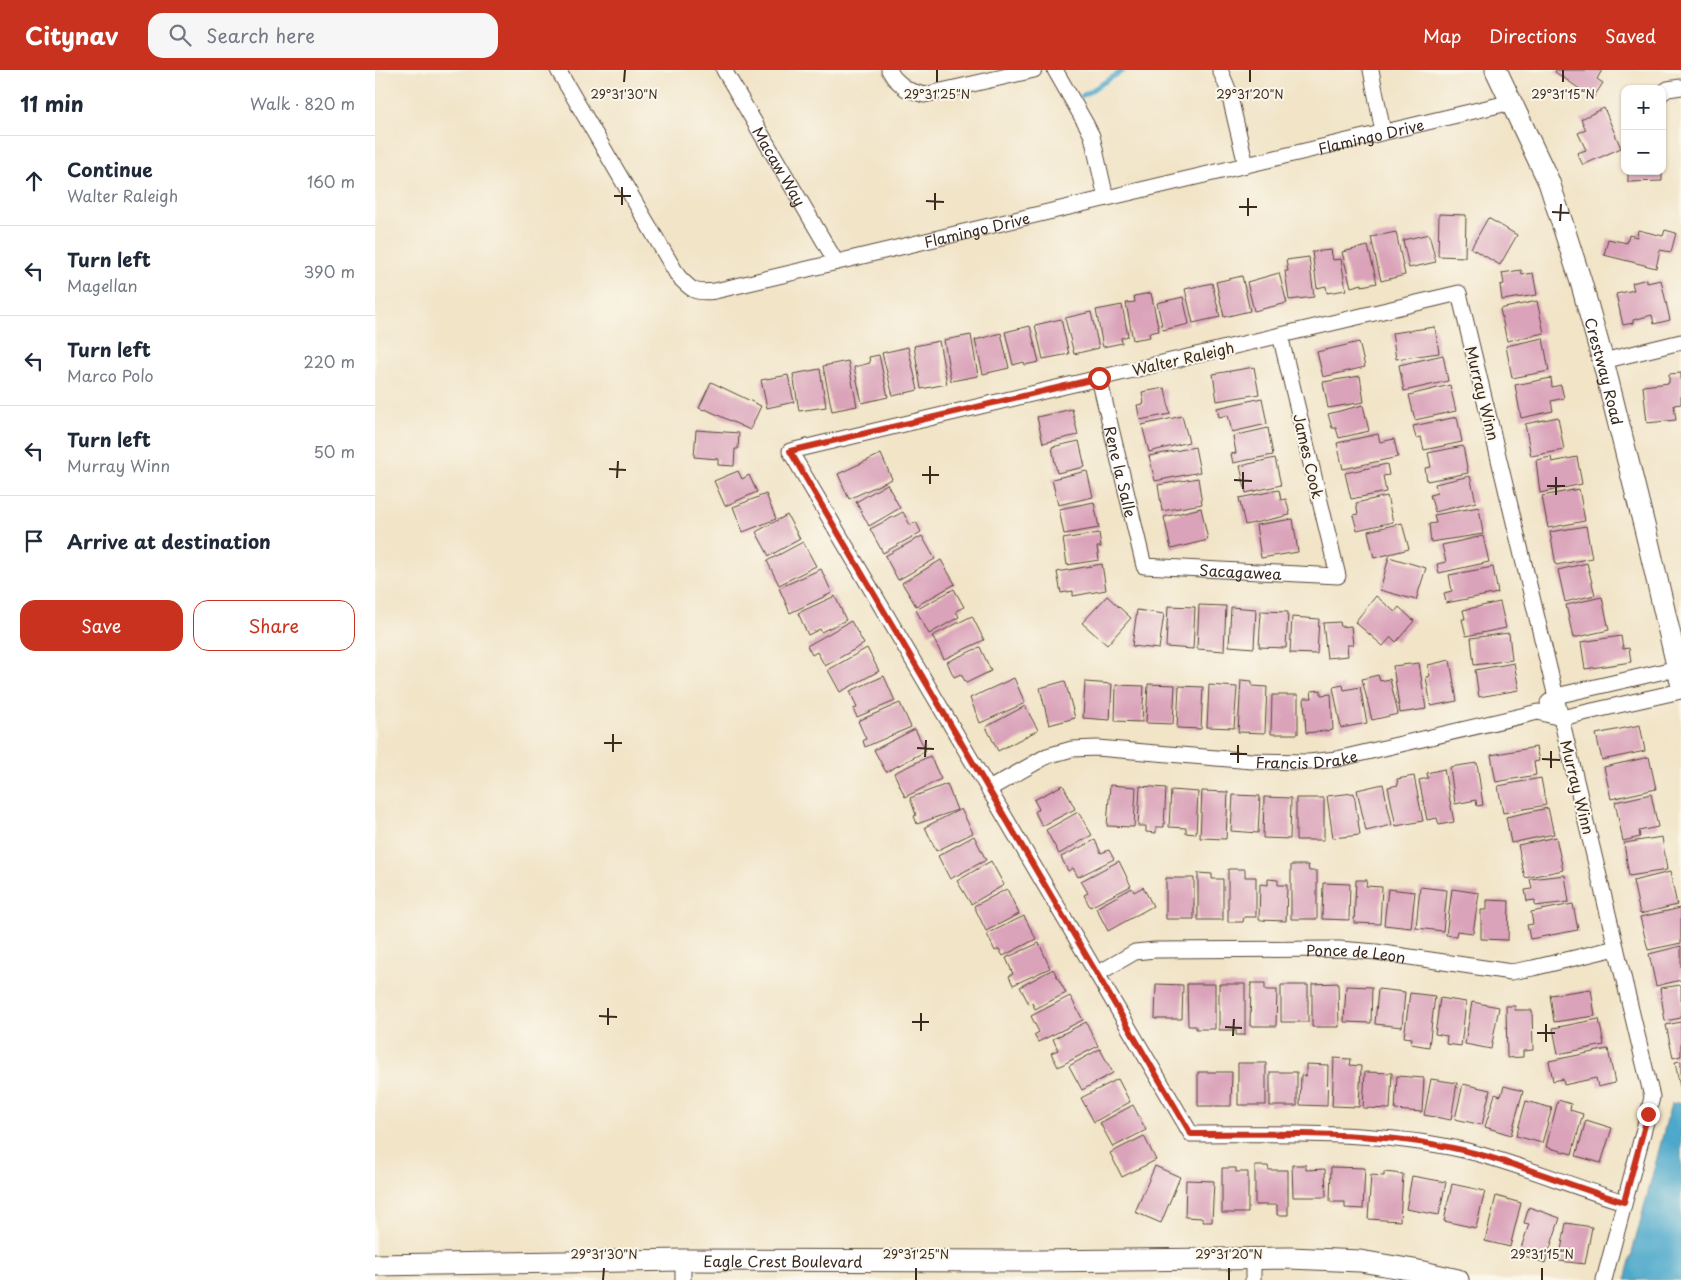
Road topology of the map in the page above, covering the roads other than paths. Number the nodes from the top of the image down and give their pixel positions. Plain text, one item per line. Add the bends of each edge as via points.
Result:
1 (558, 70) edge
2 (724, 70) edge
3 (889, 70) edge
4 (1034, 70) edge
5 (1055, 70) edge
6 (1219, 70) edge
7 (1371, 70) edge
8 (1496, 70) edge
9 (1681, 87) edge
10 (1666, 90) edge
11 (1512, 102) junction
12 (1383, 132) junction
13 (1246, 165) junction
14 (1106, 198) junction
15 (836, 262) junction
16 (1459, 292) joint
17 (1280, 335) junction
18 (1681, 342) edge
19 (1603, 361) junction
20 (1099, 378) junction
21 (1144, 566) joint
22 (1338, 576) joint
23 (1679, 675) edge
24 (1681, 691) edge
25 (1556, 696) junction
26 (1538, 712) junction
27 (1561, 718) junction
28 (989, 789) junction
29 (1617, 948) junction
30 (1097, 974) junction
31 (1624, 1202) junction
32 (1253, 1258) junction
33 (375, 1265) edge
34 (683, 1270) edge
35 (1253, 1280) edge
36 (1458, 1280) edge
37 (1604, 1280) edge

1 - 15 street, Flamingo Drive via 678,276 690,289 702,293 715,291
2 - 15 street, Macaw Way
3 - 4 street via 906,89 924,95
5 - 14 street via 1092,136
6 - 13 street via 1228,89
7 - 12 street
8 - 11 main road, Crestway Road
9 - 10 street
11 - 12 street, Flamingo Drive
11 - 19 main road, Crestway Road via 1549,182
12 - 13 street, Flamingo Drive
13 - 14 street, Flamingo Drive
14 - 15 street, Flamingo Drive
16 - 17 street, Walter Raleigh
16 - 25 street, Murray Winn
17 - 20 street, Walter Raleigh
17 - 22 street, James Cook
18 - 19 street
19 - 23 main road, Crestway Road
20 - 21 street, Rene la Salle
20 - 28 street, Walter Raleigh via 790,451
21 - 22 street, Sacagawea
23 - 25 street, Francis Drake
24 - 27 street, Francis Drake
25 - 26 street, Francis Drake
25 - 27 street, Murray Winn
26 - 27 street, Francis Drake
26 - 28 street, Francis Drake via 1337,759 1309,762 1072,749 1047,756
27 - 29 street, Murray Winn
28 - 30 street
29 - 30 street, Ponce de Leon via 1511,972 1339,949 1155,950 1135,952
29 - 31 street, Murray Winn via 1651,1097
30 - 31 street via 1191,1134 1301,1134 1419,1142 1497,1158
31 - 37 street, Murray Winn
32 - 34 main road, Eagle Crest Boulevard
32 - 35 street
32 - 36 main road, Eagle Crest Boulevard via 1360,1261
33 - 34 main road, Eagle Crest Boulevard

